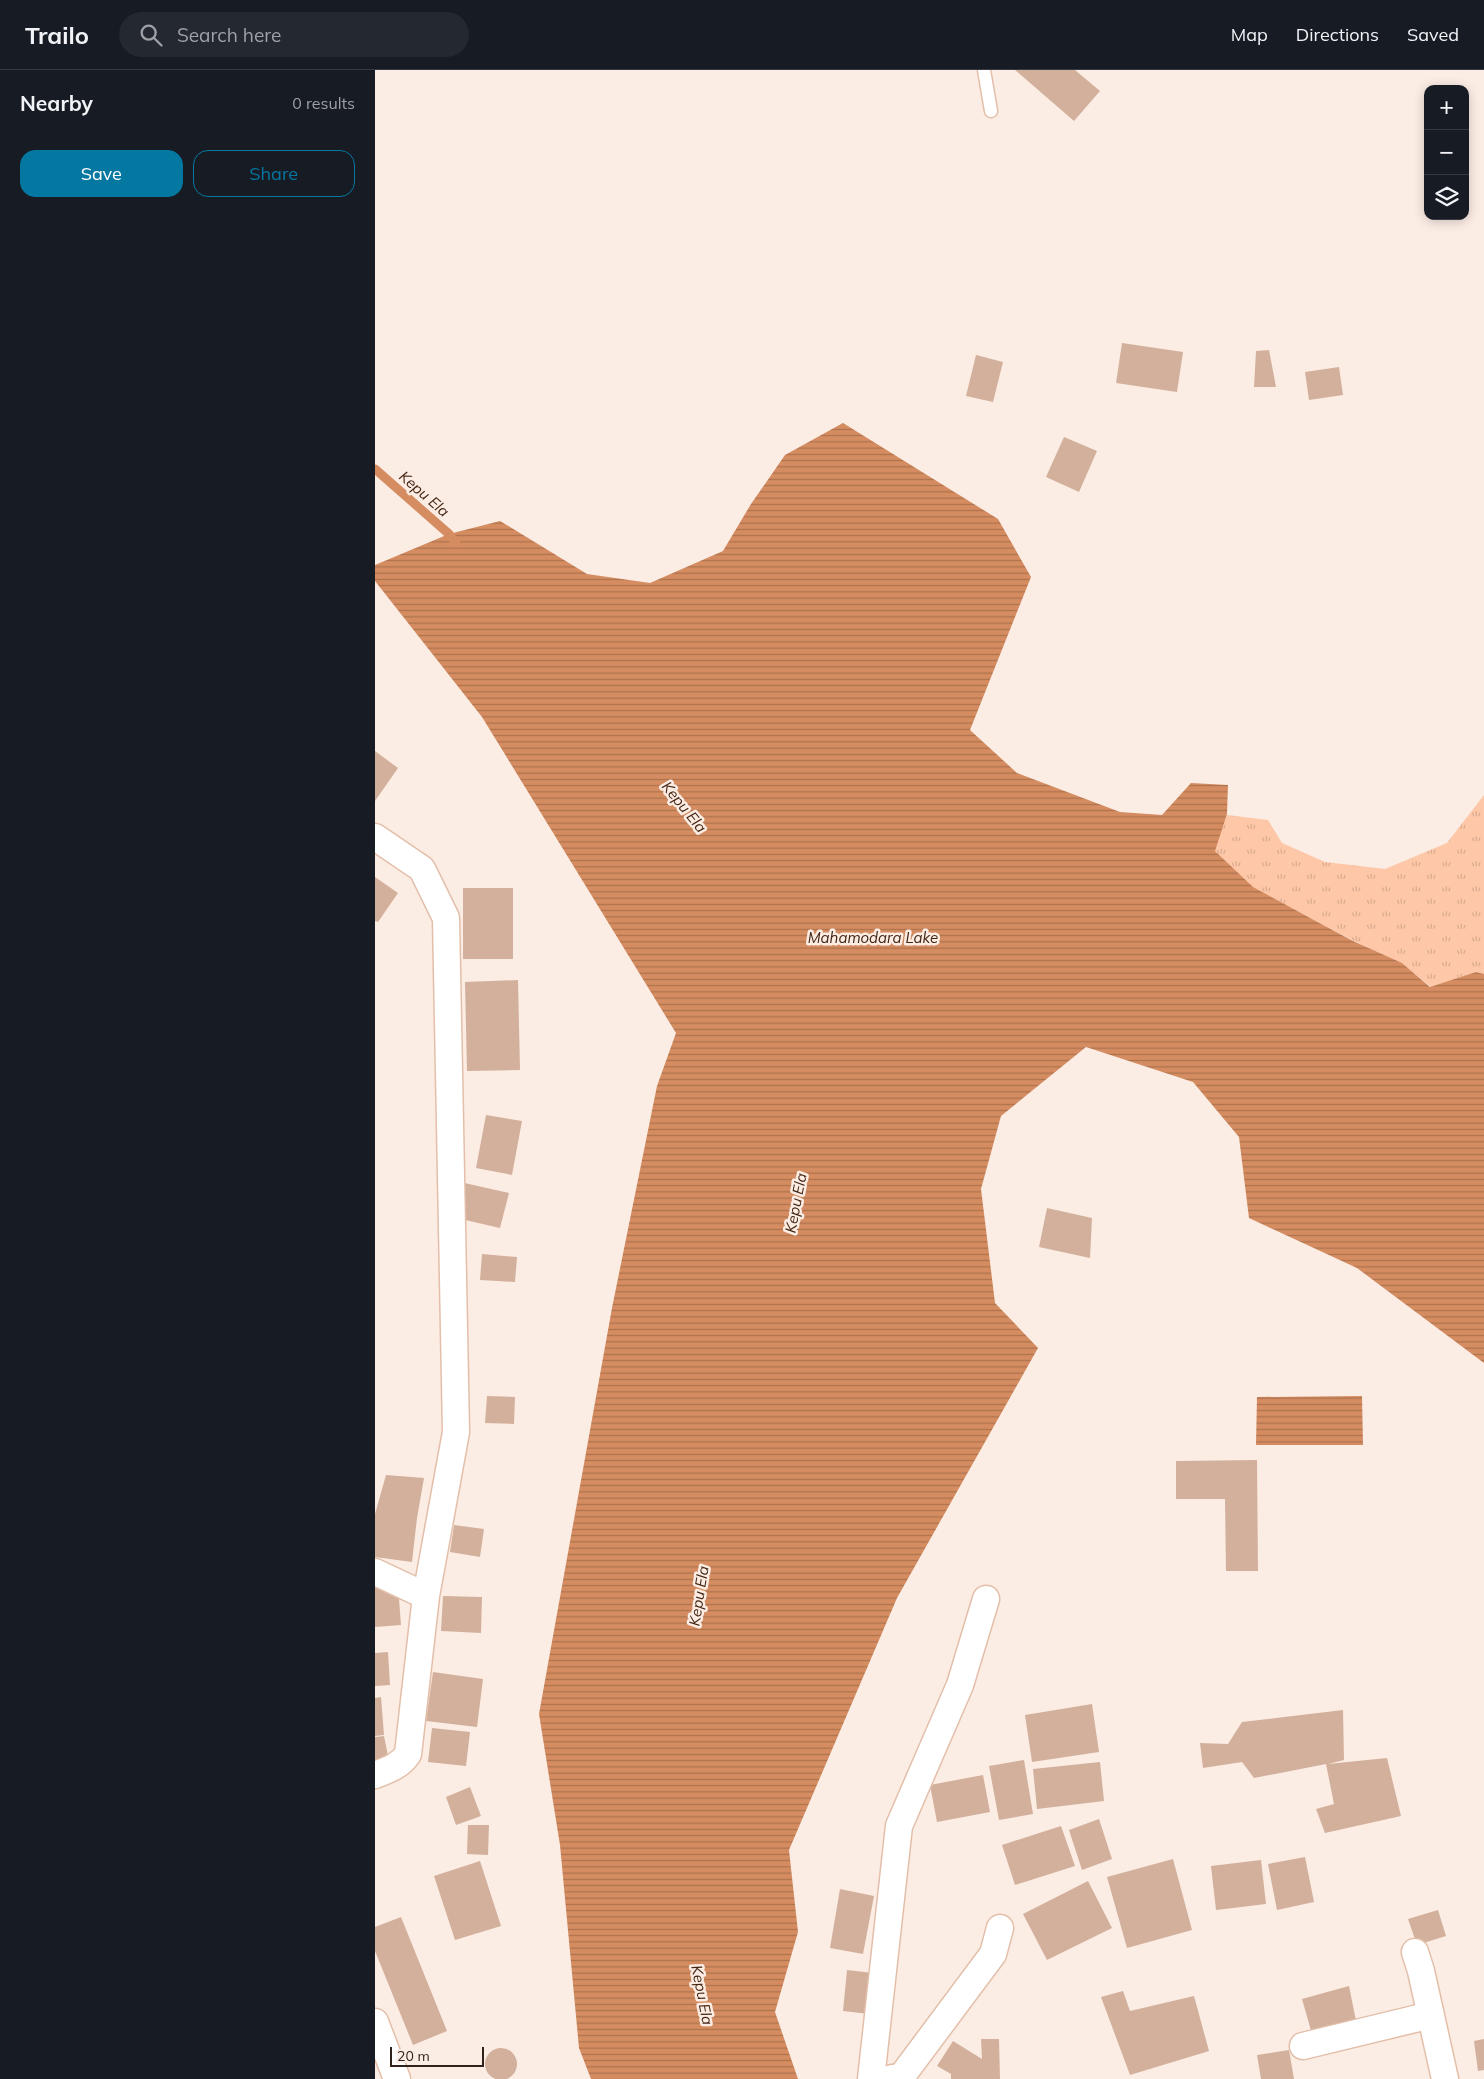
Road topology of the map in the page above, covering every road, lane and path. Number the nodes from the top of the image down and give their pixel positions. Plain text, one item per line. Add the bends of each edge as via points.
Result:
1 (984, 70) edge
2 (991, 111) dead end
3 (375, 837) edge
4 (375, 1572) edge
5 (426, 1596) junction
6 (986, 1599) dead end
7 (375, 1775) edge
8 (1000, 1928) dead end
9 (1415, 1952) dead end
10 (1431, 2015) junction
11 (375, 2022) edge
12 (1303, 2046) dead end
13 (397, 2079) edge
14 (871, 2079) edge
15 (889, 2079) edge
16 (1445, 2079) edge

1 - 2 lane
3 - 5 street via 422,869 445,918 456,1432
4 - 5 street
5 - 7 street via 408,1754 395,1768
6 - 14 street via 960,1685 899,1826
8 - 15 street via 993,1954 902,2076
9 - 10 street
10 - 12 street
10 - 16 street
11 - 13 street

